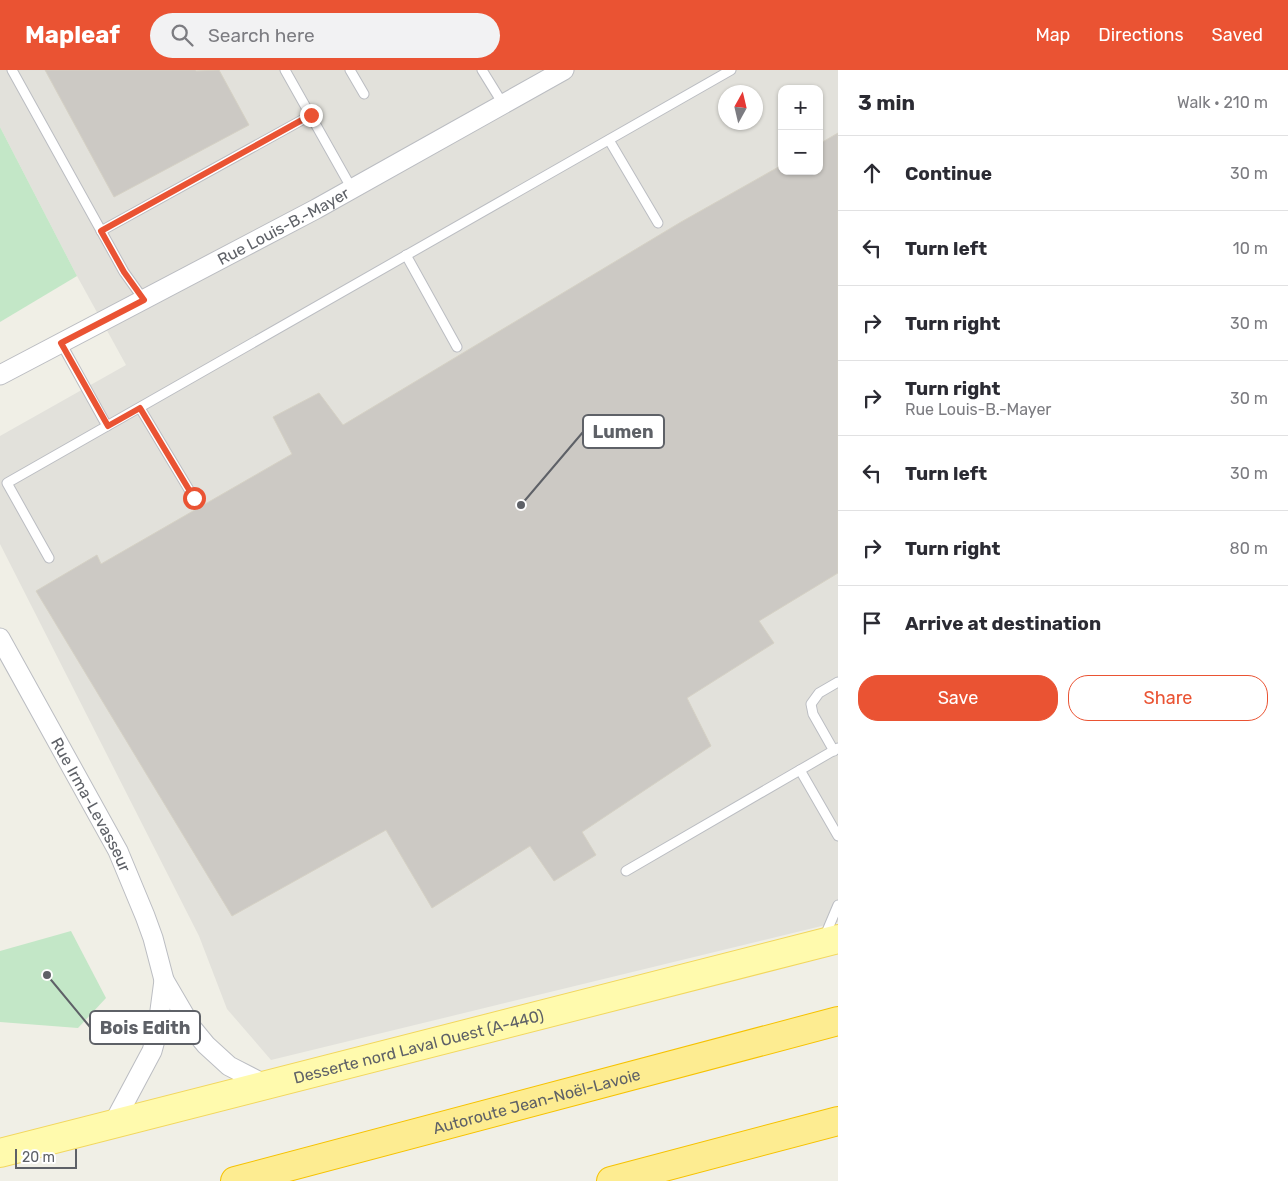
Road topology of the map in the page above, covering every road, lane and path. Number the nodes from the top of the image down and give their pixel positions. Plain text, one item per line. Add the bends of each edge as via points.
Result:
1 (12, 70) edge
2 (285, 70) edge
3 (350, 70) edge
4 (482, 70) edge
5 (564, 70) edge
6 (731, 70) edge
7 (364, 94) dead end
8 (503, 104) junction
9 (311, 115) junction
10 (609, 140) junction
11 (352, 189) junction
12 (658, 222) dead end
13 (101, 231) junction
14 (406, 255) junction
15 (144, 300) junction
16 (61, 343) junction
17 (458, 347) dead end
18 (0, 375) edge
19 (140, 408) junction
20 (108, 426) junction
21 (194, 498) dead end
22 (49, 558) dead end
23 (0, 638) edge
24 (838, 682) edge
25 (836, 750) edge
26 (800, 770) junction
27 (838, 836) edge
28 (626, 871) dead end
29 (838, 905) edge
30 (830, 941) edge
31 (164, 980) junction
32 (838, 1021) edge
33 (266, 1085) junction
34 (838, 1121) edge
35 (113, 1124) junction
36 (0, 1154) edge
37 (235, 1181) edge
38 (610, 1181) edge

1 - 13 lane
2 - 9 lane
3 - 7 lane
4 - 8 lane
5 - 8 street, Rue Louis-B.-Mayer
6 - 10 lane
8 - 11 street, Rue Louis-B.-Mayer
9 - 11 lane
9 - 13 lane
10 - 12 lane
10 - 14 lane
11 - 15 street, Rue Louis-B.-Mayer
13 - 15 lane
14 - 17 lane
14 - 19 lane
15 - 16 street, Rue Louis-B.-Mayer
16 - 18 street, Rue Louis-B.-Mayer
16 - 20 lane
19 - 20 lane
19 - 21 lane
20 - 22 lane via 7,483
23 - 31 street, Rue Irma-Levasseur via 118,852 145,916
24 - 25 lane via 819,693 811,704 813,714
25 - 26 lane
26 - 27 lane
26 - 28 lane
29 - 30 lane
30 - 33 main road, Desserte nord Laval Ouest (A-440)
31 - 33 street, Rue Irma-Levasseur via 192,1028 206,1045 228,1066
31 - 35 street, Rue Irma-Levasseur via 152,1051
32 - 37 highway, Autoroute Jean-Noël-Lavoie
33 - 35 main road, Desserte nord Laval Ouest (A-440)
34 - 38 highway
35 - 36 main road, Desserte nord Laval Ouest (A-440)

